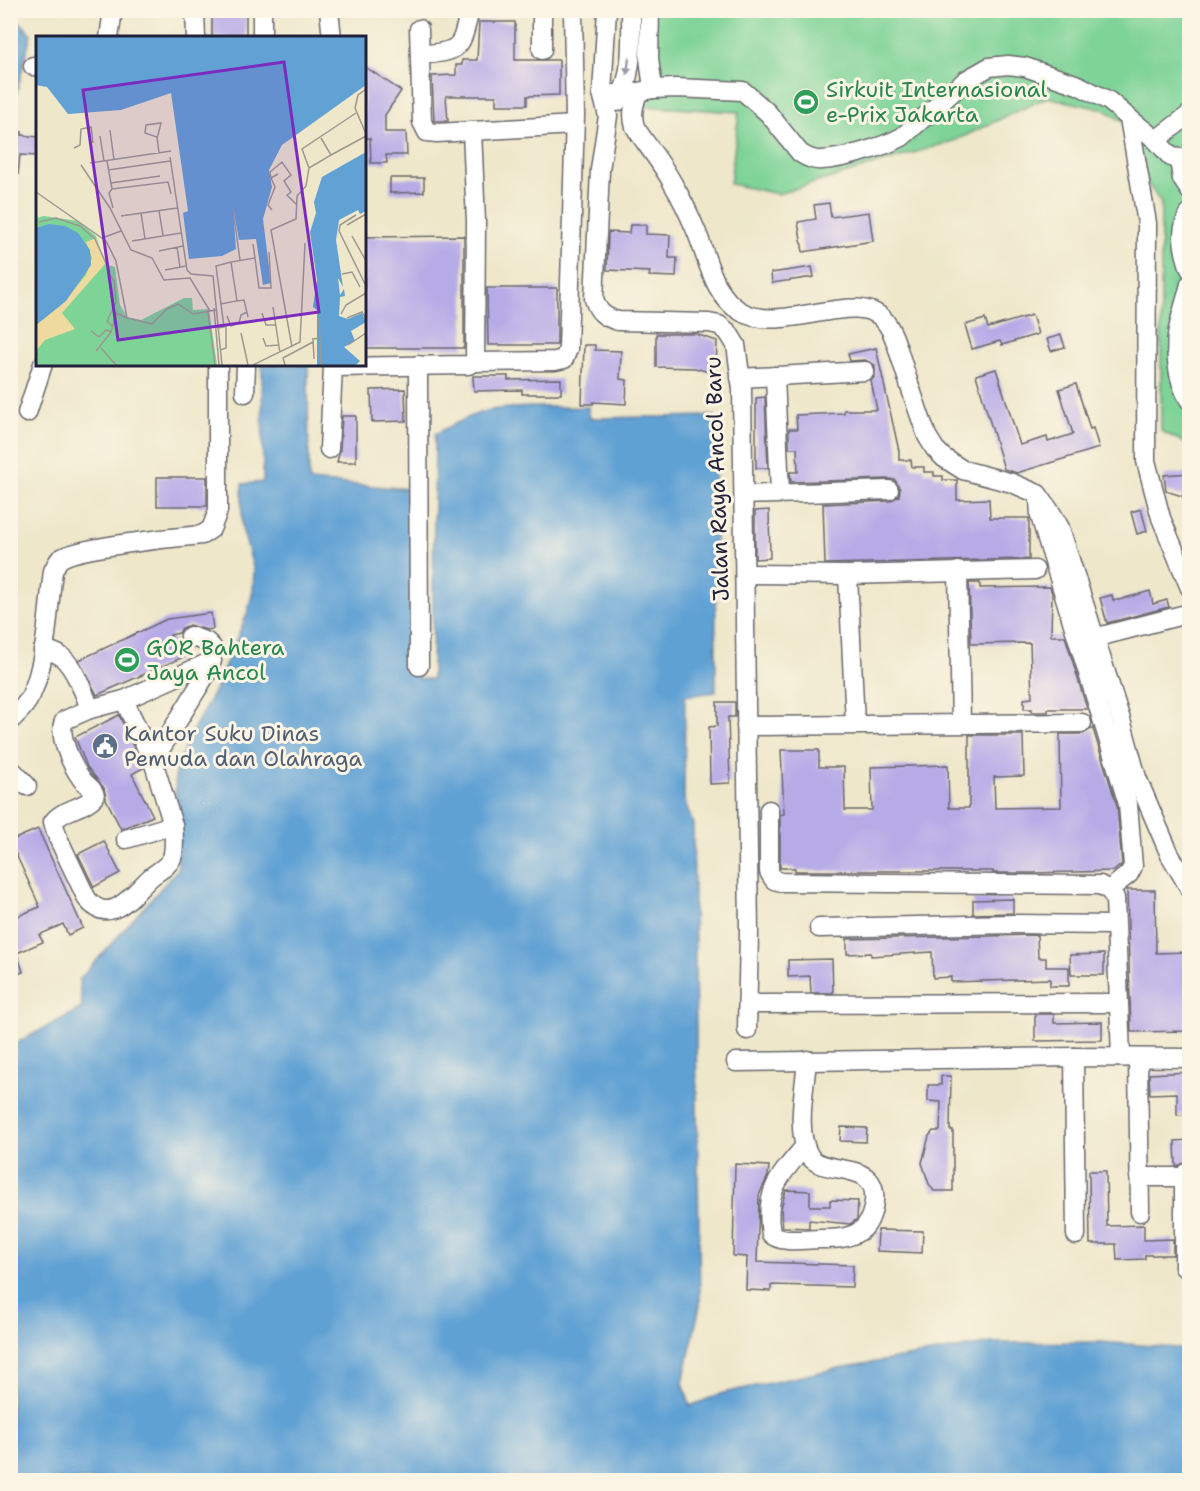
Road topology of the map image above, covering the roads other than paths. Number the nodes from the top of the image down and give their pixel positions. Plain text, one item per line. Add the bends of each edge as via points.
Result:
1 (113, 10) edge
2 (195, 10) edge
3 (262, 10) edge
4 (329, 10) edge
5 (470, 10) edge
6 (542, 10) edge
7 (573, 10) edge
8 (650, 10) edge
9 (631, 15) edge
10 (607, 16) edge
11 (419, 28) dead end
12 (109, 36) edge
13 (196, 36) edge
14 (262, 36) edge
15 (332, 36) edge
16 (542, 50) dead end
17 (420, 55) junction
18 (638, 92) junction
19 (602, 93) junction
20 (1190, 114) edge
21 (608, 116) junction
22 (1129, 118) junction
23 (574, 125) junction
24 (472, 131) junction
25 (1156, 141) junction
26 (1184, 159) edge
27 (1190, 191) edge
28 (1190, 213) edge
29 (1190, 269) edge
30 (1190, 284) edge
31 (475, 362) junction
32 (418, 365) junction
33 (42, 366) edge
34 (218, 366) edge
35 (246, 366) edge
36 (333, 366) edge
37 (366, 366) edge
38 (865, 371) dead end
39 (775, 376) junction
40 (740, 378) junction
41 (245, 393) dead end
42 (1190, 401) edge
43 (27, 413) dead end
44 (329, 449) dead end
45 (889, 490) dead end
46 (780, 494) junction
47 (1038, 494) junction
48 (744, 495) junction
49 (1035, 570) dead end
50 (958, 571) junction
51 (746, 574) junction
52 (848, 575) junction
53 (1190, 588) edge
54 (1190, 613) edge
55 (190, 636) dead end
56 (1094, 638) junction
57 (43, 650) junction
58 (212, 661) junction
59 (419, 666) dead end
60 (124, 700) junction
61 (90, 710) junction
62 (10, 721) edge
63 (961, 723) junction
64 (1082, 723) dead end
65 (855, 724) junction
66 (746, 726) junction
67 (154, 764) junction
68 (10, 768) edge
69 (27, 786) dead end
70 (769, 810) dead end
71 (173, 825) junction
72 (126, 839) dead end
73 (1190, 889) edge
74 (1109, 890) junction
75 (1115, 925) junction
76 (819, 928) dead end
77 (1119, 1003) junction
78 (748, 1004) junction
79 (747, 1030) dead end
80 (1074, 1057) junction
81 (1129, 1058) junction
82 (1190, 1058) edge
83 (807, 1060) junction
84 (736, 1062) dead end
85 (805, 1146) junction
86 (1187, 1175) edge
87 (1139, 1177) junction
88 (1140, 1212) dead end
89 (1187, 1227) edge
90 (1076, 1234) dead end
91 (1190, 1269) edge

1 - 12 lane
2 - 13 lane
3 - 14 lane
4 - 15 lane
5 - 17 lane via 458,46
6 - 16 lane
7 - 23 lane
8 - 18 lane via 649,58
9 - 10 lane
9 -> 18 lane via 629,65
10 - 19 lane, Jalan Raya Ancol Baru
11 - 17 lane
17 - 24 lane via 422,122 427,132
18 - 19 lane
18 - 21 lane
18 - 22 lane via 676,88 743,91 768,113 800,153 822,160 890,143 966,80 989,68 1008,65 1078,84 1109,101
18 - 47 lane via 632,111 635,127 672,182 727,301 753,318 784,320 851,309 880,315 895,340 927,436 935,449 963,470
19 - 21 lane, Jalan Raya Ancol Baru
20 - 25 lane
21 - 40 lane, Jalan Raya Ancol Baru via 600,170 594,298 597,309 606,318 618,321 719,325 736,345
22 - 25 lane
22 - 53 lane via 1147,223 1146,461 1161,518
23 - 24 lane
23 - 31 lane via 567,354 555,361
24 - 31 lane
25 - 26 lane via 1171,157
26 - 27 lane via 1182,178
28 - 29 lane via 1183,226 1184,251
30 - 42 lane via 1179,323 1177,349 1183,387
31 - 32 lane
32 - 37 lane
32 - 59 lane
33 - 43 lane
34 - 57 lane via 218,511 211,529 202,535 70,554 59,560 53,571
35 - 41 lane
36 - 44 lane
38 - 39 lane
39 - 40 lane
39 - 46 lane
40 - 48 lane, Jalan Raya Ancol Baru
45 - 46 lane
46 - 48 lane
47 - 56 lane via 1060,528
47 - 74 lane via 1040,516 1130,813 1133,866
48 - 51 lane, Jalan Raya Ancol Baru
49 - 50 lane
50 - 52 lane
50 - 63 lane
51 - 52 lane
51 - 66 lane, Jalan Raya Ancol Baru
52 - 65 lane
54 - 56 lane
55 - 58 lane via 212,647
56 - 73 lane via 1137,778 1170,855
57 - 61 lane via 63,657
57 - 62 lane via 31,694
58 - 60 lane
58 - 67 lane
60 - 61 lane
60 - 67 lane
61 - 71 lane via 65,720 62,726 72,762 95,796 53,822 94,907 121,906 168,864 173,850
63 - 64 lane
63 - 65 lane
65 - 66 lane
66 - 78 lane, Jalan Raya Ancol Baru
67 - 71 lane
68 - 69 lane
70 - 74 lane via 769,872 781,882 1100,885
71 - 72 lane
74 - 75 lane via 1115,898
75 - 76 lane
75 - 77 lane
77 - 78 lane
77 - 81 lane
78 - 79 lane, Jalan Raya Ancol Baru
80 - 81 lane
80 - 83 lane
80 - 90 lane
81 - 82 lane
81 - 87 lane
83 - 84 lane
83 - 85 lane via 801,1136
85 - 85 lane via 813,1161 820,1165 858,1172 868,1180 874,1205 870,1220 857,1233 834,1239 780,1239 771,1234 772,1192
86 - 87 lane
86 - 89 lane
87 - 88 lane
89 - 91 lane via 1184,1267

